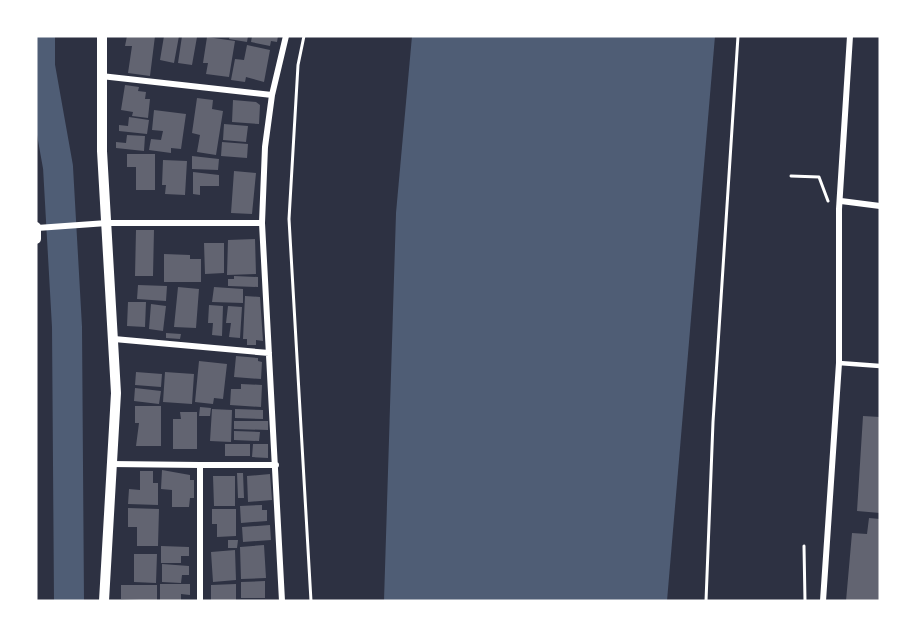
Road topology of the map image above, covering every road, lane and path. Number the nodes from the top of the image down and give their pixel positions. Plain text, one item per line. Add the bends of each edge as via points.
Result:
1 (102, 36) edge
2 (286, 36) edge
3 (304, 36) edge
4 (738, 36) edge
5 (850, 36) edge
6 (101, 76) junction
7 (272, 95) junction
8 (791, 176) dead end
9 (841, 201) junction
10 (880, 206) edge
11 (831, 209) dead end
12 (107, 223) junction
13 (262, 223) junction
14 (36, 228) edge
15 (36, 239) edge
16 (114, 339) junction
17 (269, 353) junction
18 (838, 363) junction
19 (880, 366) edge
20 (110, 464) junction
21 (200, 465) junction
22 (276, 465) junction
23 (804, 546) dead end
24 (104, 601) edge
25 (200, 601) edge
26 (282, 601) edge
27 (311, 601) edge
28 (706, 601) edge
29 (805, 601) edge
30 (823, 601) edge

1 - 6 street
2 - 7 street
3 - 27 path via 298,65 289,219
4 - 28 path via 713,422
5 - 9 street
6 - 7 street
6 - 12 street
7 - 13 street
8 - 11 path via 819,177
9 - 10 street
9 - 18 street
12 - 13 street
12 - 14 street
12 - 16 street
13 - 17 street
14 - 15 street
16 - 17 street
16 - 20 street via 116,393
17 - 22 street
18 - 19 lane
18 - 30 street
20 - 21 street
20 - 24 street
21 - 22 street
21 - 25 street
22 - 26 street
23 - 29 path

